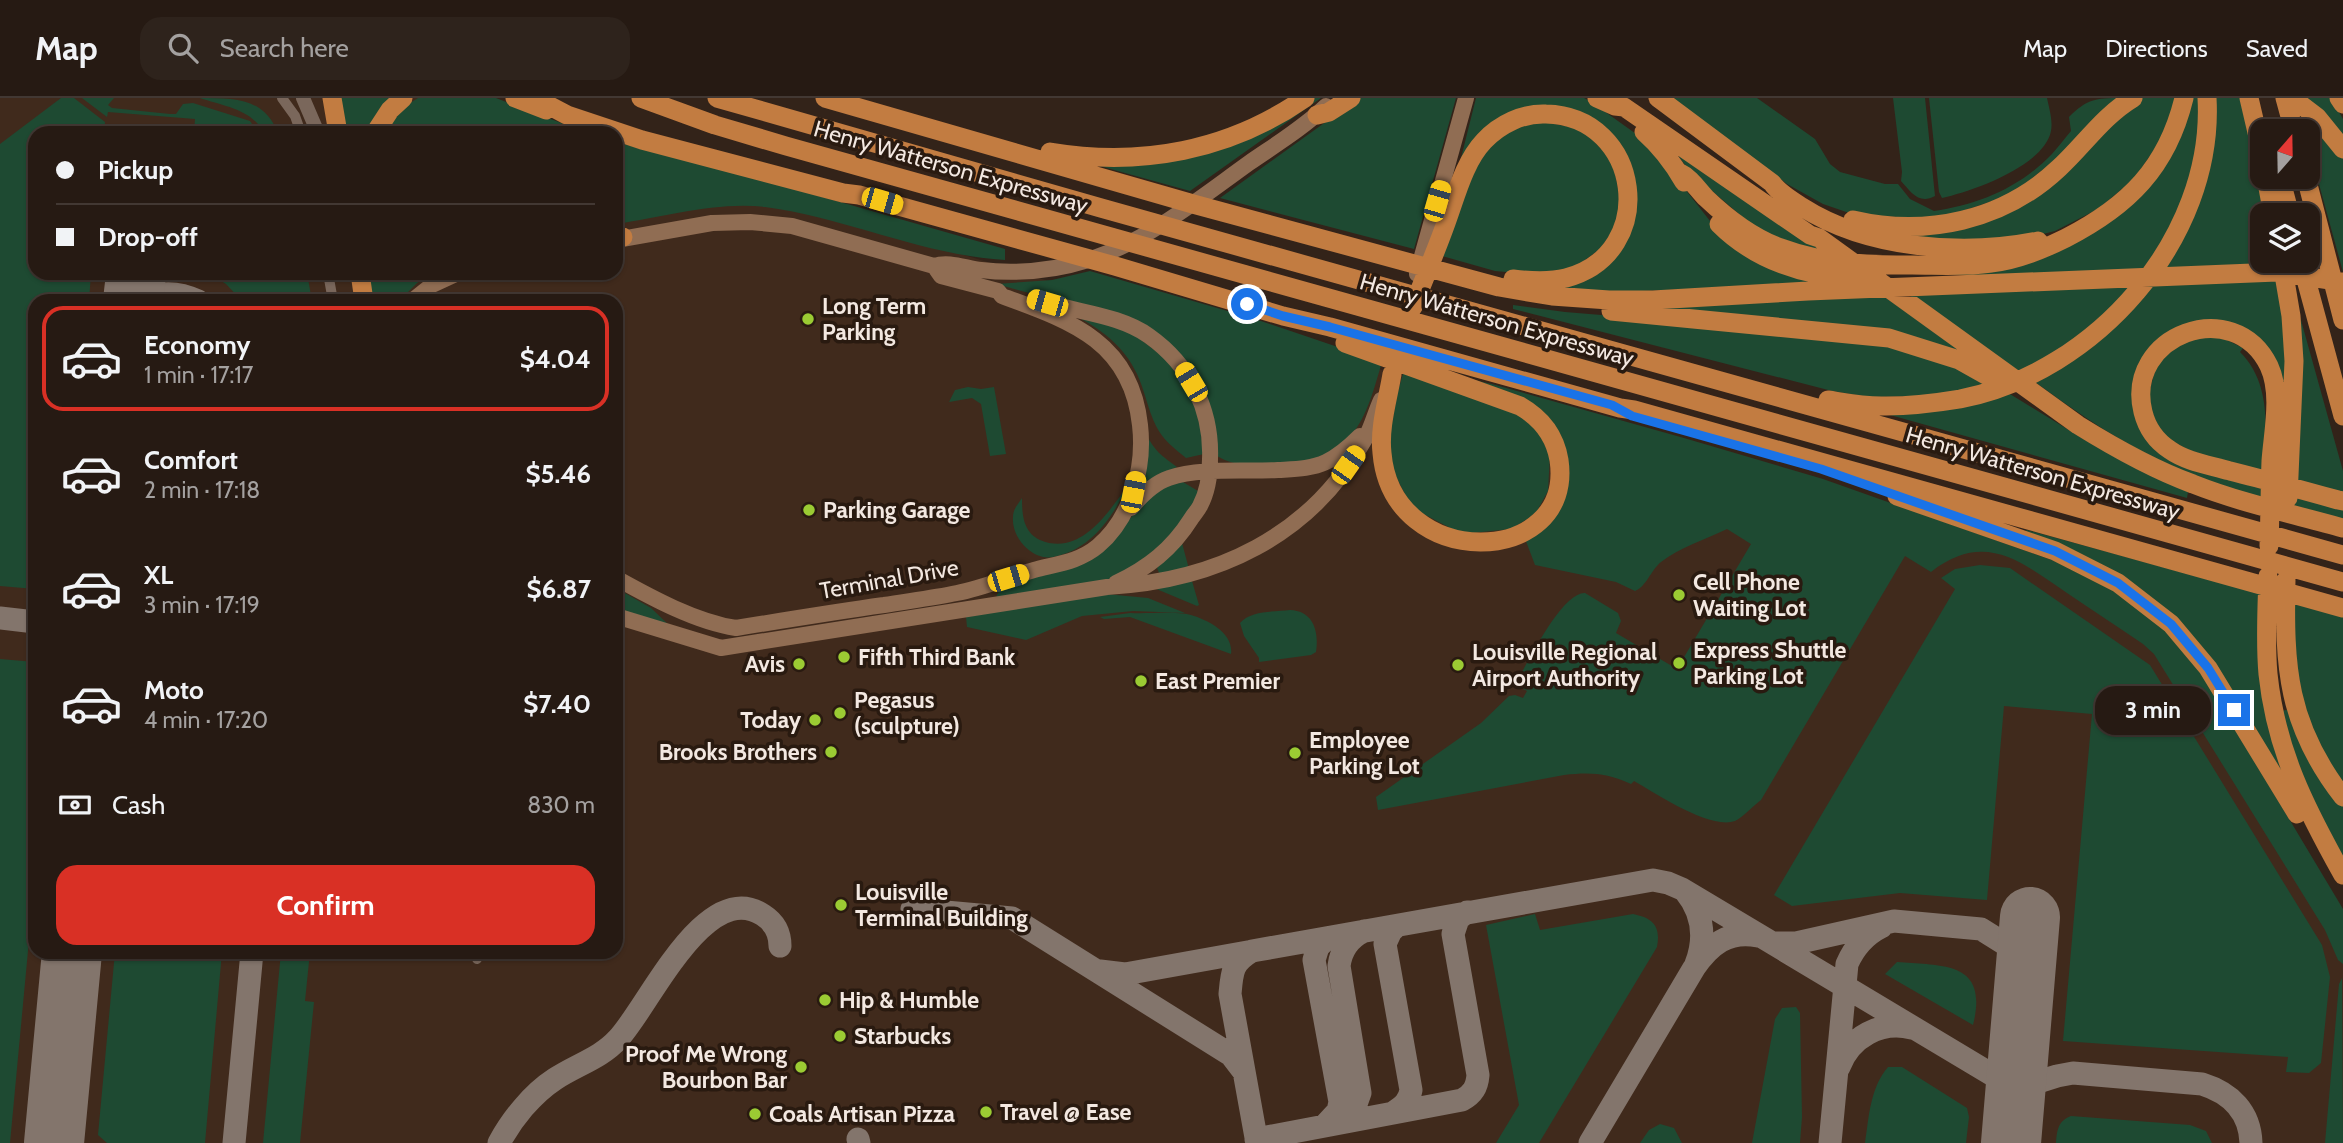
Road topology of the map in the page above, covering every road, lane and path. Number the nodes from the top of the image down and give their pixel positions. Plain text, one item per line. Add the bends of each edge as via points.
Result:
1 (282, 98) edge
2 (303, 98) edge
3 (332, 98) edge
4 (403, 98) edge
5 (515, 98) edge
6 (535, 98) edge
7 (641, 98) edge
8 (716, 98) edge
9 (825, 98) edge
10 (1305, 98) edge
11 (1336, 98) edge
12 (1351, 98) edge
13 (1466, 98) edge
14 (1644, 98) edge
15 (1658, 98) edge
16 (2133, 98) edge
17 (2184, 98) edge
18 (2207, 98) edge
19 (2249, 98) edge
20 (2259, 98) edge
21 (2286, 98) edge
22 (2292, 98) edge
23 (2339, 98) edge
24 (1606, 102) edge
25 (2343, 104) edge
26 (563, 106) edge
27 (1317, 115) junction
28 (2254, 119) edge
29 (2264, 119) edge
30 (2291, 119) edge
31 (298, 126) edge
32 (315, 126) edge
33 (337, 126) edge
34 (380, 126) edge
35 (947, 132) junction
36 (2342, 146) edge
37 (2162, 153) junction
38 (1680, 173) junction
39 (1772, 183) junction
40 (2309, 189) edge
41 (1436, 229) junction
42 (623, 237) edge
43 (1819, 238) junction
44 (934, 266) junction
45 (1426, 266) junction
46 (2284, 273) edge
47 (2304, 273) edge
48 (1460, 276) junction
49 (443, 280) edge
50 (1864, 284) junction
51 (2340, 290) edge
52 (998, 291) junction
53 (421, 294) edge
54 (1283, 316) junction
55 (2343, 320) edge
56 (1403, 332) joint
57 (1594, 345) junction
58 (1392, 374) junction
59 (1620, 408) junction
60 (1376, 410) junction
61 (2343, 416) edge
62 (2078, 425) junction
63 (2280, 465) junction
64 (2343, 501) edge
65 (1119, 522) junction
66 (2343, 528) edge
67 (2343, 555) edge
68 (623, 582) edge
69 (2343, 582) edge
70 (1107, 587) junction
71 (2343, 608) edge
72 (2276, 609) junction
73 (623, 617) edge
74 (2343, 797) edge
75 (2343, 875) edge
76 (2343, 891) edge

1 - 31 street
2 - 32 street
3 - 33 highway
4 - 34 highway
5 - 26 highway via 547,111
6 - 26 highway
7 - 69 highway, Henry Watterson Expressway via 786,146
8 - 57 highway, Henry Watterson Expressway
9 - 35 highway
10 - 35 highway via 1258,126 1219,142 1141,158 1078,157 968,130
11 - 27 main road, Terminal Drive
12 - 27 highway
13 - 41 main road
14 - 43 highway
15 - 39 highway
16 - 39 highway via 2040,183 1999,208 1967,219 1901,228 1870,224 1823,209
17 - 37 highway
18 - 57 highway via 2206,142 2195,184 2160,259 2134,295 2089,339 2035,372 1984,392 1884,407 1827,400 1617,341
19 - 28 highway
20 - 29 highway
21 - 30 highway
22 - 36 highway via 2317,117
23 - 25 highway
24 - 38 highway via 1662,150
24 - 43 highway via 1624,107
26 - 54 highway
27 - 44 main road, Terminal Drive via 1144,236 1096,258 1063,267 1010,271 943,263
35 - 45 highway
37 - 38 highway via 2125,201 2092,225 2011,260 1972,265 1875,265 1814,258 1778,247 1731,220
37 - 39 highway via 2133,187 2090,220 2050,238 2000,246 1910,245 1859,234 1809,211
38 - 50 highway via 1721,226 1750,249 1791,268
40 - 51 highway
41 - 45 highway via 1475,152 1491,134 1521,117 1553,114 1587,125 1612,147 1627,181 1628,204 1621,233 1602,259 1574,275 1550,281 1447,265
41 - 56 highway
42 - 44 main road, Terminal Drive via 712,223 750,222 792,226
43 - 62 highway
44 - 52 main road, Terminal Drive via 941,276
45 - 48 highway
46 - 63 highway via 2294,361
47 - 61 highway
48 - 50 highway via 1529,292 1609,300
48 - 62 highway via 1555,305 1889,338 1959,360 2050,414
49 - 53 main road
50 - 51 highway via 1912,280 1943,286 2277,272
51 - 55 highway
52 - 65 main road, Terminal Drive via 1082,329 1106,350 1124,375 1138,412 1141,452 1133,492
52 - 70 main road via 1113,320 1146,334 1183,369 1204,408 1211,443 1210,474 1200,507 1159,557
54 - 58 highway via 1534,416 1553,439 1560,469 1554,498 1540,519 1508,538 1474,543 1453,540 1413,517 1389,485 1381,453
54 - 59 highway
56 - 58 main road
57 - 67 highway, Henry Watterson Expressway
58 - 60 main road
59 - 71 highway
59 - 76 highway via 1632,416 1821,469 1939,510 2055,551 2118,583 2171,624 2208,668
60 - 65 main road via 1351,444 1326,462 1296,469 1195,472 1168,478 1137,501
60 - 70 main road via 1364,441 1328,491 1264,542 1195,574
62 - 66 highway via 2140,461 2199,487
63 - 64 highway via 2274,384 2269,366 2255,346 2234,333 2211,328 2190,331 2165,344 2147,367 2141,390 2146,420 2161,444 2185,458
63 - 72 highway
65 - 68 main road, Terminal Drive via 1097,547 1076,559 960,593 736,628 690,615
70 - 73 main road via 721,648
72 - 74 highway via 2298,716 2318,761
72 - 75 highway via 2268,673 2277,729 2300,797

